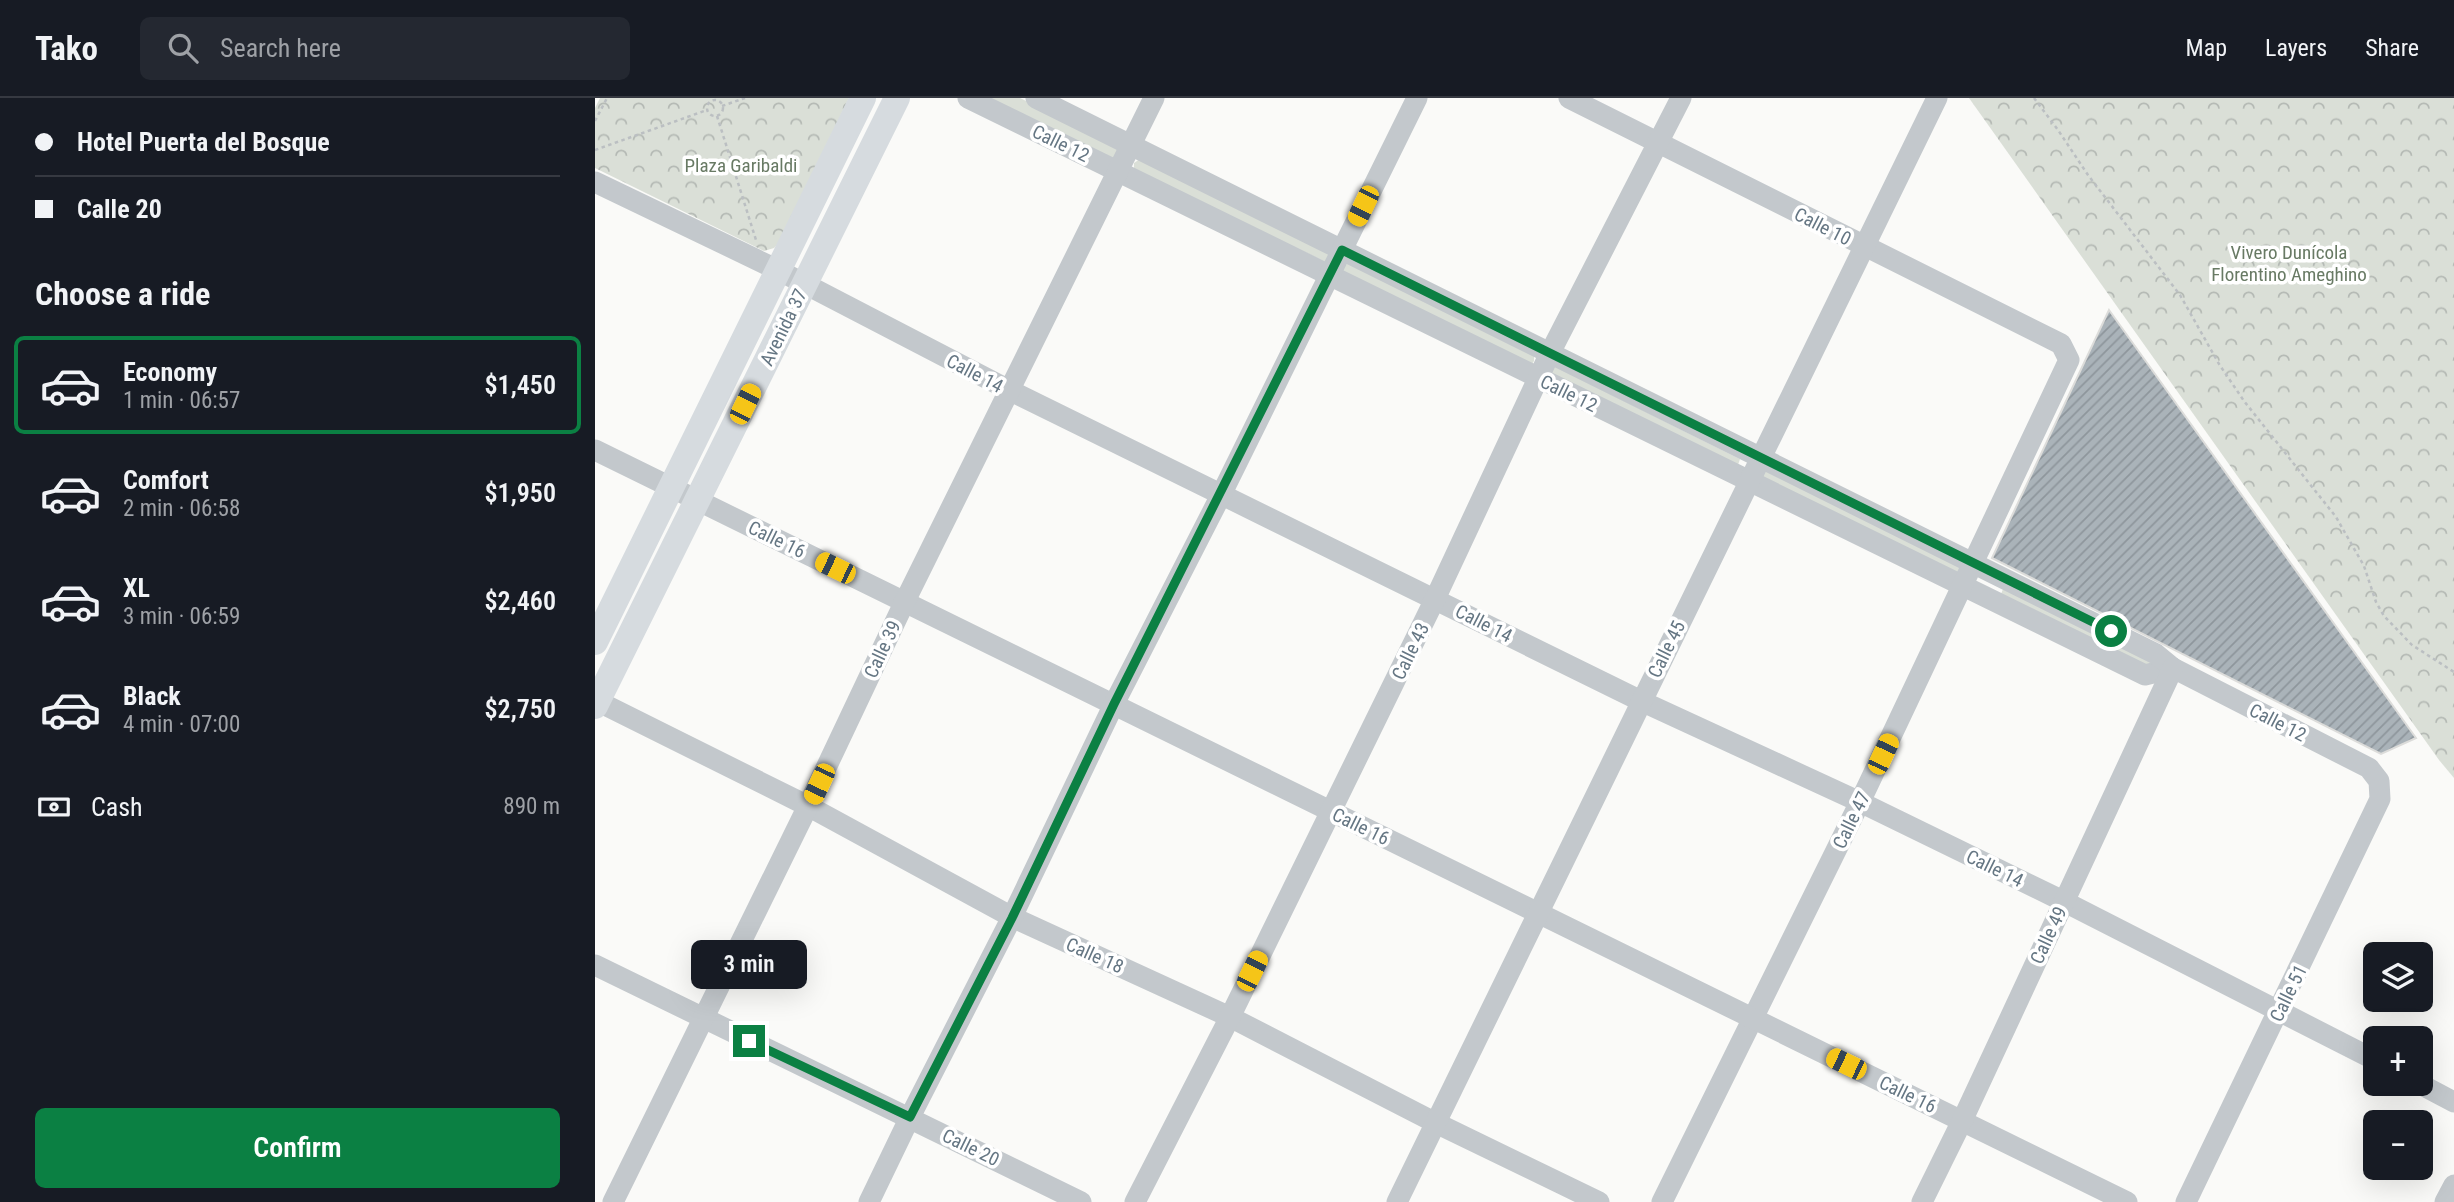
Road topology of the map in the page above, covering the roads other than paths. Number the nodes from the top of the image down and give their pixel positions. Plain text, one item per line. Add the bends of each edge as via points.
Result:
1 (863, 98) edge
2 (897, 98) edge
3 (968, 98) edge
4 (1036, 98) edge
5 (1154, 98) edge
6 (1417, 98) edge
7 (1569, 98) edge
8 (1681, 98) edge
9 (1937, 98) edge
10 (1660, 141) junction
11 (1131, 145) junction
12 (1118, 172) junction
13 (595, 182) edge
14 (1864, 247) junction
15 (1342, 250) junction
16 (778, 270) junction
17 (1329, 275) junction
18 (805, 283) junction
19 (1550, 353) junction
20 (2069, 360) joint
21 (1538, 378) junction
22 (1011, 391) junction
23 (595, 450) edge
24 (1761, 457) junction
25 (1749, 481) junction
26 (671, 487) junction
27 (1221, 495) junction
28 (697, 500) junction
29 (1974, 563) junction
30 (1963, 586) junction
31 (1435, 599) junction
32 (905, 601) junction
33 (595, 642) edge
34 (2173, 668) junction
35 (1641, 701) junction
36 (596, 702) edge
37 (1114, 704) junction
38 (2379, 781) joint
39 (1860, 802) junction
40 (808, 806) junction
41 (1332, 811) junction
42 (2063, 901) junction
43 (1537, 912) junction
44 (1012, 918) junction
45 (595, 965) edge
46 (2280, 1010) junction
47 (1230, 1017) junction
48 (1753, 1018) junction
49 (703, 1020) junction
50 (2363, 1054) edge
51 (2433, 1091) edge
52 (2454, 1102) edge
53 (910, 1117) junction
54 (1962, 1121) junction
55 (1436, 1123) junction
56 (2454, 1185) edge
57 (613, 1202) edge
58 (869, 1202) edge
59 (1081, 1202) edge
60 (1135, 1202) edge
61 (1397, 1202) edge
62 (1599, 1202) edge
63 (1662, 1202) edge
64 (1922, 1202) edge
65 (2127, 1202) edge
66 (2186, 1202) edge
67 (2445, 1202) edge

1 - 16 main road, Avenida 37
2 - 18 main road, Avenida 37
3 - 12 street, Calle 12
4 - 11 street, Calle 12
5 - 11 street, Calle 39
6 - 15 street
7 - 10 street, Calle 10
8 - 10 street, Calle 43
9 - 14 street, Calle 45
10 - 14 street, Calle 10
10 - 19 street, Calle 43
11 - 12 street, Calle 39
11 - 15 street, Calle 12
12 - 17 street, Calle 12
12 - 22 street, Calle 39
13 - 16 street, Calle 14
14 - 20 street, Calle 10 via 2061,344
14 - 24 street, Calle 45
15 - 17 street
15 - 19 street, Calle 12
16 - 18 street, Calle 14
16 - 26 main road, Avenida 37
17 - 21 street, Calle 12
17 - 27 street
18 - 22 street, Calle 14
18 - 28 main road, Avenida 37
19 - 21 street, Calle 43
19 - 24 street, Calle 12
20 - 29 street, Calle 47
21 - 25 street, Calle 12
21 - 31 street, Calle 43
22 - 27 street, Calle 14
22 - 32 street, Calle 39
23 - 26 street, Calle 16
24 - 25 street, Calle 45
24 - 29 street, Calle 12
25 - 30 street, Calle 12
25 - 35 street, Calle 45
26 - 28 street, Calle 16
26 - 33 main road, Avenida 37
27 - 31 street, Calle 14
27 - 37 street
28 - 32 street, Calle 16
28 - 36 main road, Avenida 37
29 - 30 street, Calle 47
29 - 34 street, Calle 12 via 2156,654
30 - 34 street, Calle 12 via 2145,676
30 - 39 street, Calle 47
31 - 35 street, Calle 14
31 - 41 street, Calle 43
32 - 37 street, Calle 16
32 - 40 street, Calle 39
34 - 38 street, Calle 12 via 2369,768
34 - 42 street, Calle 49
35 - 39 street, Calle 14
35 - 43 street, Calle 45
36 - 40 street, Calle 18
37 - 41 street, Calle 16
37 - 44 street
38 - 46 street, Calle 51 via 2380,799
39 - 42 street, Calle 14
39 - 48 street, Calle 47
40 - 44 street, Calle 18
40 - 49 street, Calle 39
41 - 43 street, Calle 16
41 - 47 street, Calle 43
42 - 46 street, Calle 14
42 - 54 street, Calle 49
43 - 48 street, Calle 16
43 - 55 street, Calle 45
44 - 47 street, Calle 18
44 - 53 street
45 - 49 street, Calle 20
46 - 50 street, Calle 14
46 - 66 street, Calle 51
47 - 55 street, Calle 18
47 - 60 street, Calle 43
48 - 54 street, Calle 16
48 - 63 street, Calle 47
49 - 53 street, Calle 20
49 - 57 street, Calle 39
51 - 52 street
53 - 58 street
53 - 59 street, Calle 20
54 - 64 street, Calle 49
54 - 65 street, Calle 16
55 - 61 street, Calle 45
55 - 62 street, Calle 18
56 - 67 street

